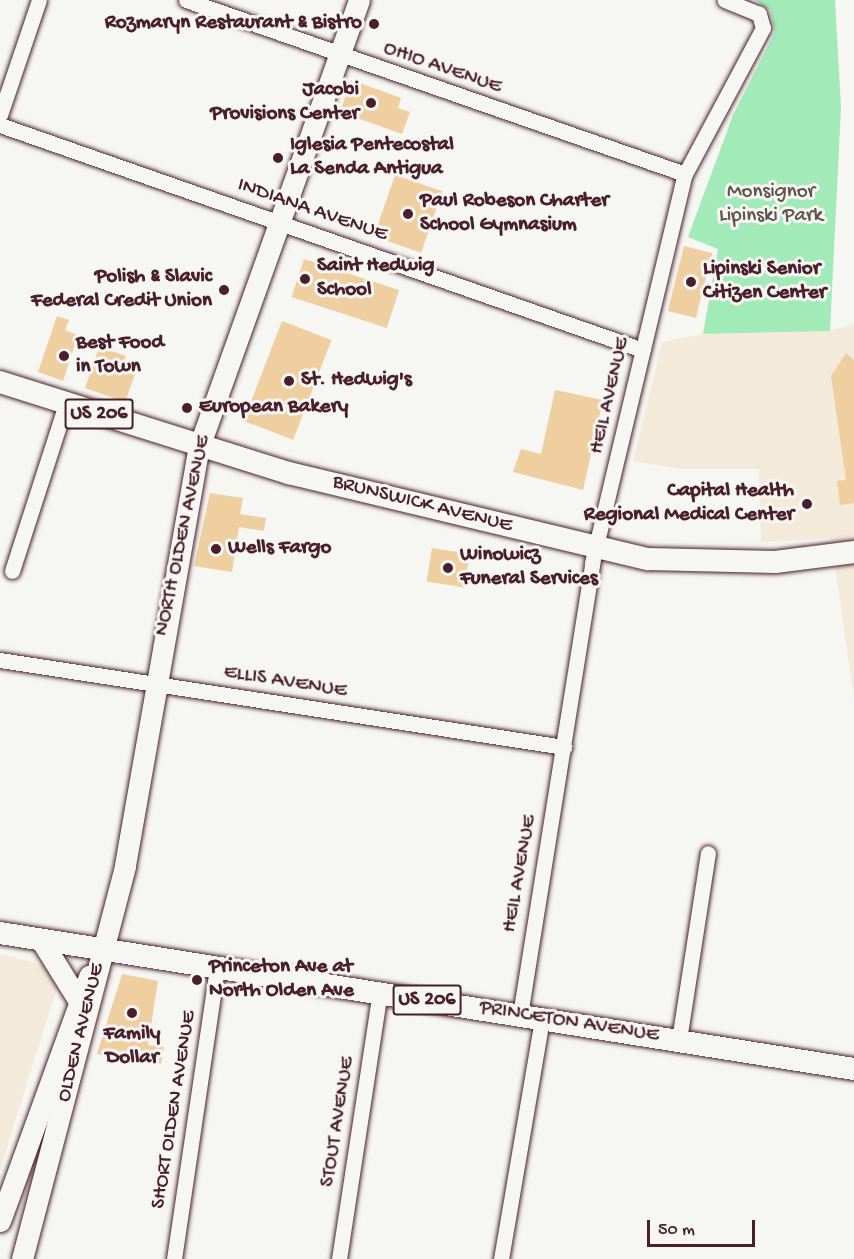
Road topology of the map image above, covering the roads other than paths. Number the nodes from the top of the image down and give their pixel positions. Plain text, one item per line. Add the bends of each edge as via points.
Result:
1 (39, 0) edge
2 (186, 0) edge
3 (359, 0) edge
4 (725, 0) edge
5 (340, 55) junction
6 (0, 115) edge
7 (0, 125) edge
8 (685, 174) junction
9 (281, 222) junction
10 (643, 350) junction
11 (0, 382) edge
12 (66, 404) junction
13 (199, 447) junction
14 (597, 547) junction
15 (854, 552) edge
16 (12, 571) dead end
17 (0, 660) edge
18 (155, 683) junction
19 (564, 747) junction
20 (708, 853) dead end
21 (0, 933) edge
22 (41, 940) junction
23 (103, 949) junction
24 (217, 968) junction
25 (380, 992) junction
26 (77, 998) junction
27 (520, 1015) junction
28 (542, 1019) junction
29 (679, 1040) junction
30 (854, 1069) edge
31 (0, 1220) edge
32 (28, 1225) junction
33 (22, 1259) edge
34 (174, 1259) edge
35 (339, 1259) edge
36 (501, 1259) edge

1 - 6 street
2 - 5 street, OHIO AVENUE
3 - 5 main road, NORTH OLDEN AVENUE
4 - 8 street, HEIL AVENUE via 762,18 758,39
5 - 8 street, OHIO AVENUE
5 - 9 main road, NORTH OLDEN AVENUE
7 - 9 street, INDIANA AVENUE
8 - 10 street, HEIL AVENUE
9 - 10 street, INDIANA AVENUE
9 - 13 main road, NORTH OLDEN AVENUE
10 - 14 street, HEIL AVENUE
11 - 12 main road, BRUNSWICK AVENUE / US 206
12 - 13 main road, BRUNSWICK AVENUE / US 206
12 - 16 street
13 - 14 main road, BRUNSWICK AVENUE / US 206
13 - 18 main road, NORTH OLDEN AVENUE
14 - 15 main road, BRUNSWICK AVENUE / US 206 via 648,559 763,562
14 - 19 street, HEIL AVENUE
17 - 18 street, ELLIS AVENUE
18 - 19 street, ELLIS AVENUE
18 - 23 main road, NORTH OLDEN AVENUE via 125,865
19 - 27 street, HEIL AVENUE
20 - 29 street
21 - 22 main road, PRINCETON AVENUE / US 206
22 - 23 main road, PRINCETON AVENUE / US 206
22 - 26 main road
23 - 24 main road, PRINCETON AVENUE / US 206
23 - 26 main road, OLDEN AVENUE
23 - 32 main road, OLDEN AVENUE
24 - 25 main road, PRINCETON AVENUE / US 206
24 - 34 street, SHORT OLDEN AVENUE
25 - 27 main road, PRINCETON AVENUE / US 206
25 - 35 street, STOUT AVENUE
26 - 31 main road, OLDEN AVENUE
27 - 28 main road, PRINCETON AVENUE / US 206
28 - 29 main road, PRINCETON AVENUE / US 206
28 - 36 street
29 - 30 main road, PRINCETON AVENUE / US 206
31 - 32 main road
32 - 33 main road, OLDEN AVENUE

